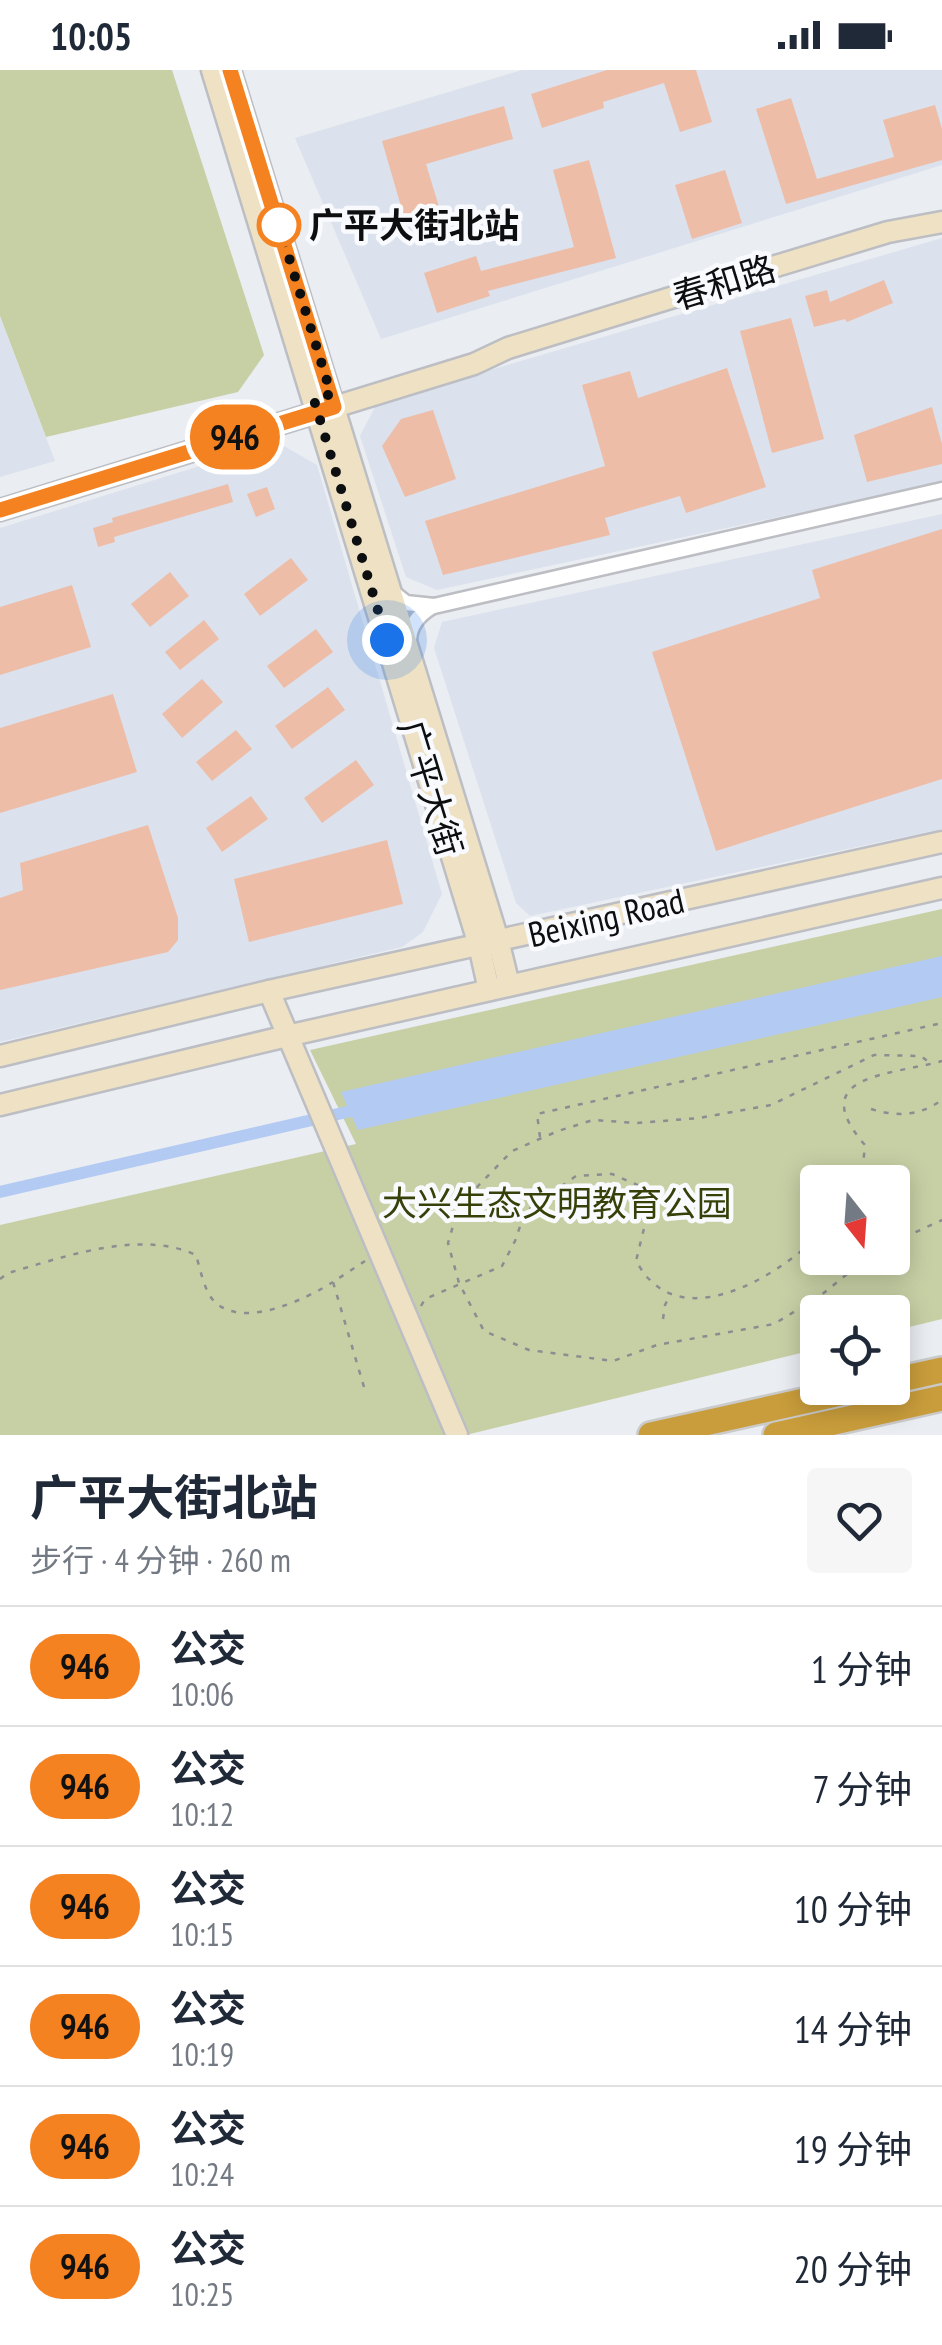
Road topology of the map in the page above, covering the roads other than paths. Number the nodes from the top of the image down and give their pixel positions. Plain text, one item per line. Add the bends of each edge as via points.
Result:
1 (212, 70) edge
2 (230, 70) edge
3 (942, 209) edge
4 (942, 222) edge
5 (888, 232) junction
6 (324, 403) junction
7 (942, 490) edge
8 (0, 496) edge
9 (0, 510) edge
10 (392, 592) junction
11 (434, 606) junction
12 (408, 647) junction
13 (942, 842) edge
14 (942, 888) edge
15 (488, 942) junction
16 (499, 988) junction
17 (269, 991) junction
18 (291, 1045) junction
19 (0, 1056) edge
20 (0, 1105) edge
21 (942, 1370) edge
22 (910, 1377) edge
23 (942, 1398) edge
24 (800, 1402) edge
25 (457, 1435) edge
26 (651, 1435) edge
27 (776, 1435) edge

1 - 6 street, 广平大街
2 - 6 street, 广平大街
3 - 5 street
4 - 5 street, 春和路
5 - 6 street, 春和路 via 508,348 469,352
6 - 8 street
6 - 9 street
6 - 10 street, 广平大街
6 - 15 street, 广平大街
7 - 11 street
10 - 11 street via 406,604
10 - 12 street, 广平大街
11 - 12 street via 414,624
12 - 15 street, 广平大街
13 - 15 street, Beixing Road
14 - 16 street, Beixing Road
15 - 16 street, 广平大街
15 - 17 street, Beixing Road
16 - 18 street, Beixing Road
17 - 18 street
17 - 19 street, Beixing Road
18 - 20 street, Beixing Road
18 - 25 street
21 - 22 highway
23 - 27 highway
24 - 26 highway

